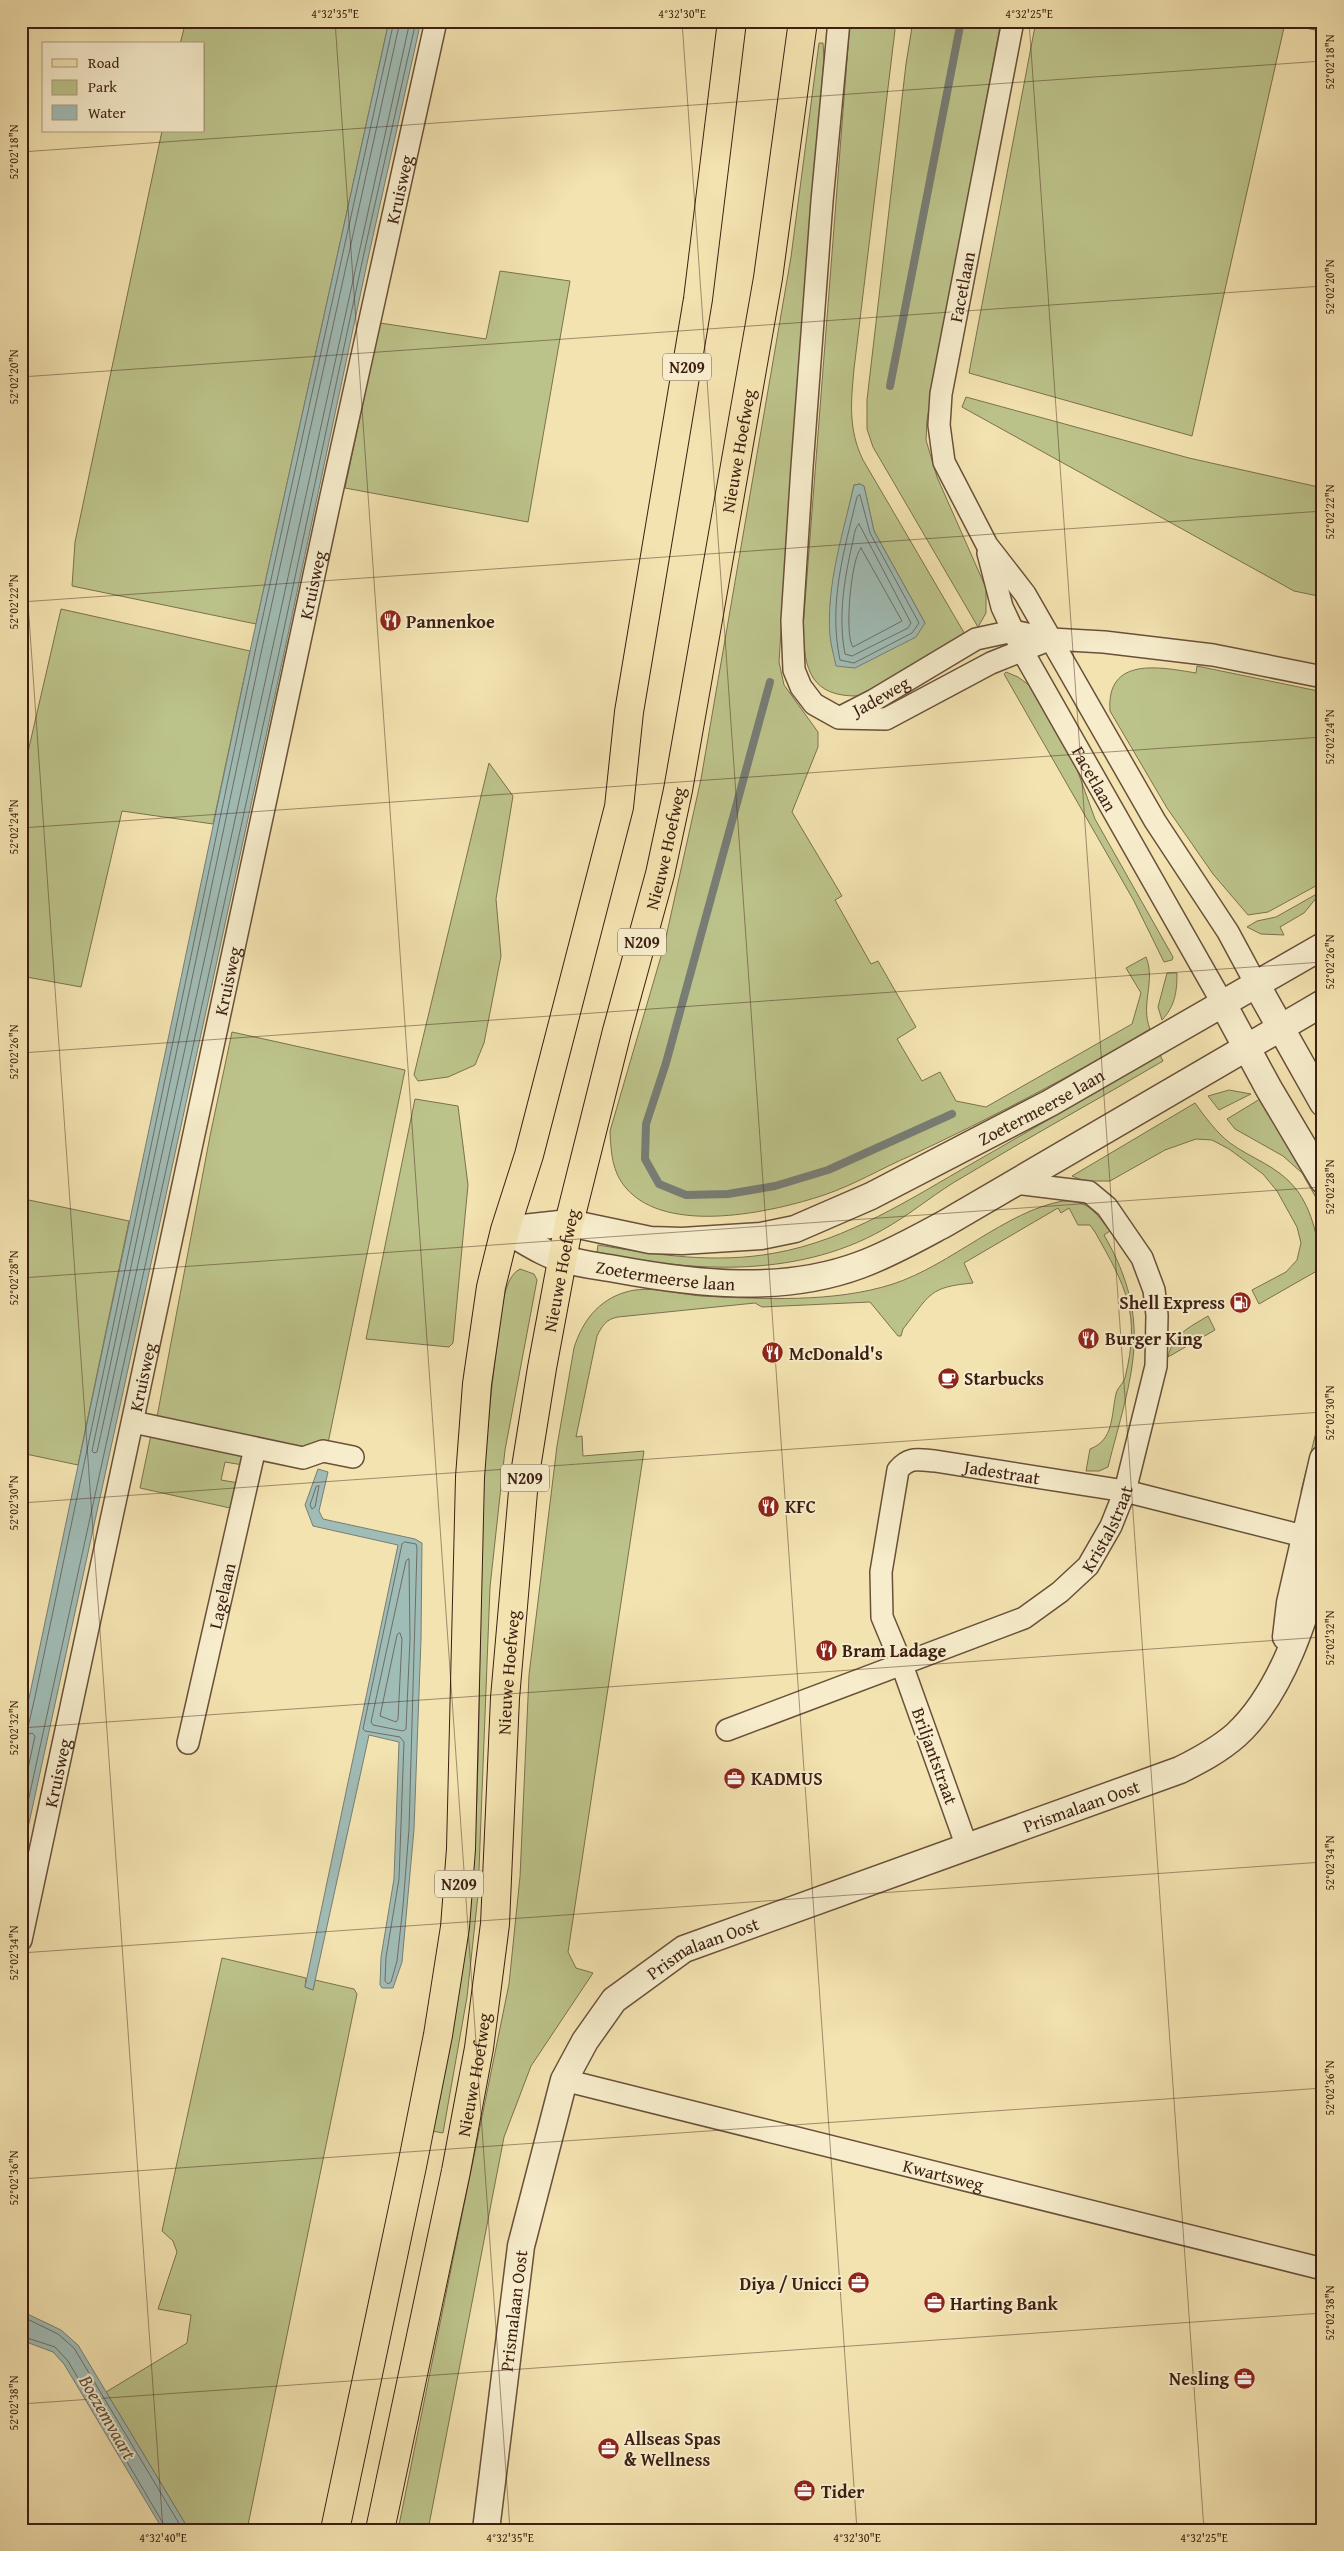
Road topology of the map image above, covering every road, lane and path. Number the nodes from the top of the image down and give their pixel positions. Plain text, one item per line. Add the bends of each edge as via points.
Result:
1 (436, 21) edge
2 (732, 21) edge
3 (1013, 21) edge
4 (802, 24) edge
5 (838, 27) edge
6 (986, 545) junction
7 (1013, 631) junction
8 (1051, 639) junction
9 (1023, 652) junction
10 (1323, 678) edge
11 (839, 718) junction
12 (1323, 946) edge
13 (1256, 984) junction
14 (1323, 1003) edge
15 (1223, 1004) junction
16 (1280, 1028) junction
17 (1246, 1049) junction
18 (1323, 1103) edge
19 (1323, 1180) edge
20 (1014, 1183) junction
21 (569, 1223) junction
22 (505, 1230) junction
23 (562, 1259) junction
24 (133, 1422) junction
25 (256, 1448) junction
26 (353, 1457) dead end
27 (1323, 1459) edge
28 (1125, 1491) junction
29 (1317, 1544) edge
30 (902, 1665) junction
31 (727, 1730) dead end
32 (188, 1743) dead end
33 (967, 1847) junction
34 (21, 1940) edge
35 (564, 2080) junction
36 (1323, 2269) edge
37 (335, 2530) edge
38 (380, 2530) edge
39 (486, 2530) edge

1 - 24 street, Kruisweg
2 - 22 main road, N209 via 698,299 629,712 620,807 529,1155
3 - 6 street, Facetlaan via 942,394 939,426 944,462
4 - 21 main road, Nieuwe Hoefweg / N209 via 766,288 678,790
5 - 11 street via 822,201 792,621 793,662 800,687 814,704
6 - 7 street, Facetlaan via 1002,608
6 - 8 street, Facetlaan via 1025,594
7 - 8 street, Jadeweg
7 - 9 street, Facetlaan
7 - 11 street, Jadeweg via 976,639
8 - 9 street, Jadeweg
8 - 10 street, Jadeweg via 1213,655
8 - 13 street, Facetlaan via 1155,820 1228,932
9 - 11 street, Jadeweg via 991,663 886,719
9 - 15 street, Facetlaan
12 - 13 street, Zoetermeerse laan
13 - 15 street, Zoetermeerse laan
13 - 16 street
14 - 16 street, Zoetermeerse laan
15 - 17 street
15 - 21 street, Zoetermeerse laan via 1033,1112 871,1196 795,1229 761,1236 682,1241 650,1240
16 - 17 street, Zoetermeerse laan
16 - 18 street
17 - 19 street
17 - 20 street, Zoetermeerse laan
20 - 23 street, Zoetermeerse laan via 937,1228 860,1265 832,1273 778,1282 717,1283
20 - 28 street, Kristalstraat via 1089,1192 1107,1207 1142,1258 1154,1290 1156,1366
21 - 22 street, Zoetermeerse laan
21 - 23 main road, Nieuwe Hoefweg / N209
22 - 23 street, Zoetermeerse laan
22 - 37 main road, N209 via 491,1287 477,1384 461,1849 455,1927 414,2157
23 - 38 main road, Nieuwe Hoefweg / N209 via 524,1480 505,1698 495,1924 479,2048
24 - 25 street
24 - 34 street, Kruisweg
25 - 26 street via 303,1458 323,1451
25 - 32 street, Lagelaan
27 - 29 street, Prismalaan Oost
28 - 29 street, Jadestraat
28 - 30 street, Kristalstraat via 1111,1526 1088,1566 1060,1592 1024,1618
28 - 30 street, Jadestraat via 935,1461 906,1461 898,1470 880,1592 882,1616
29 - 33 street, Prismalaan Oost via 1290,1603 1282,1669 1260,1708 1236,1735 1210,1755 1180,1770
30 - 31 street, Kristalstraat
30 - 33 street, Briljantstraat
33 - 35 street, Prismalaan Oost via 684,1948 614,2000 585,2041
35 - 36 street, Kwartsweg
35 - 39 street, Prismalaan Oost via 521,2246

